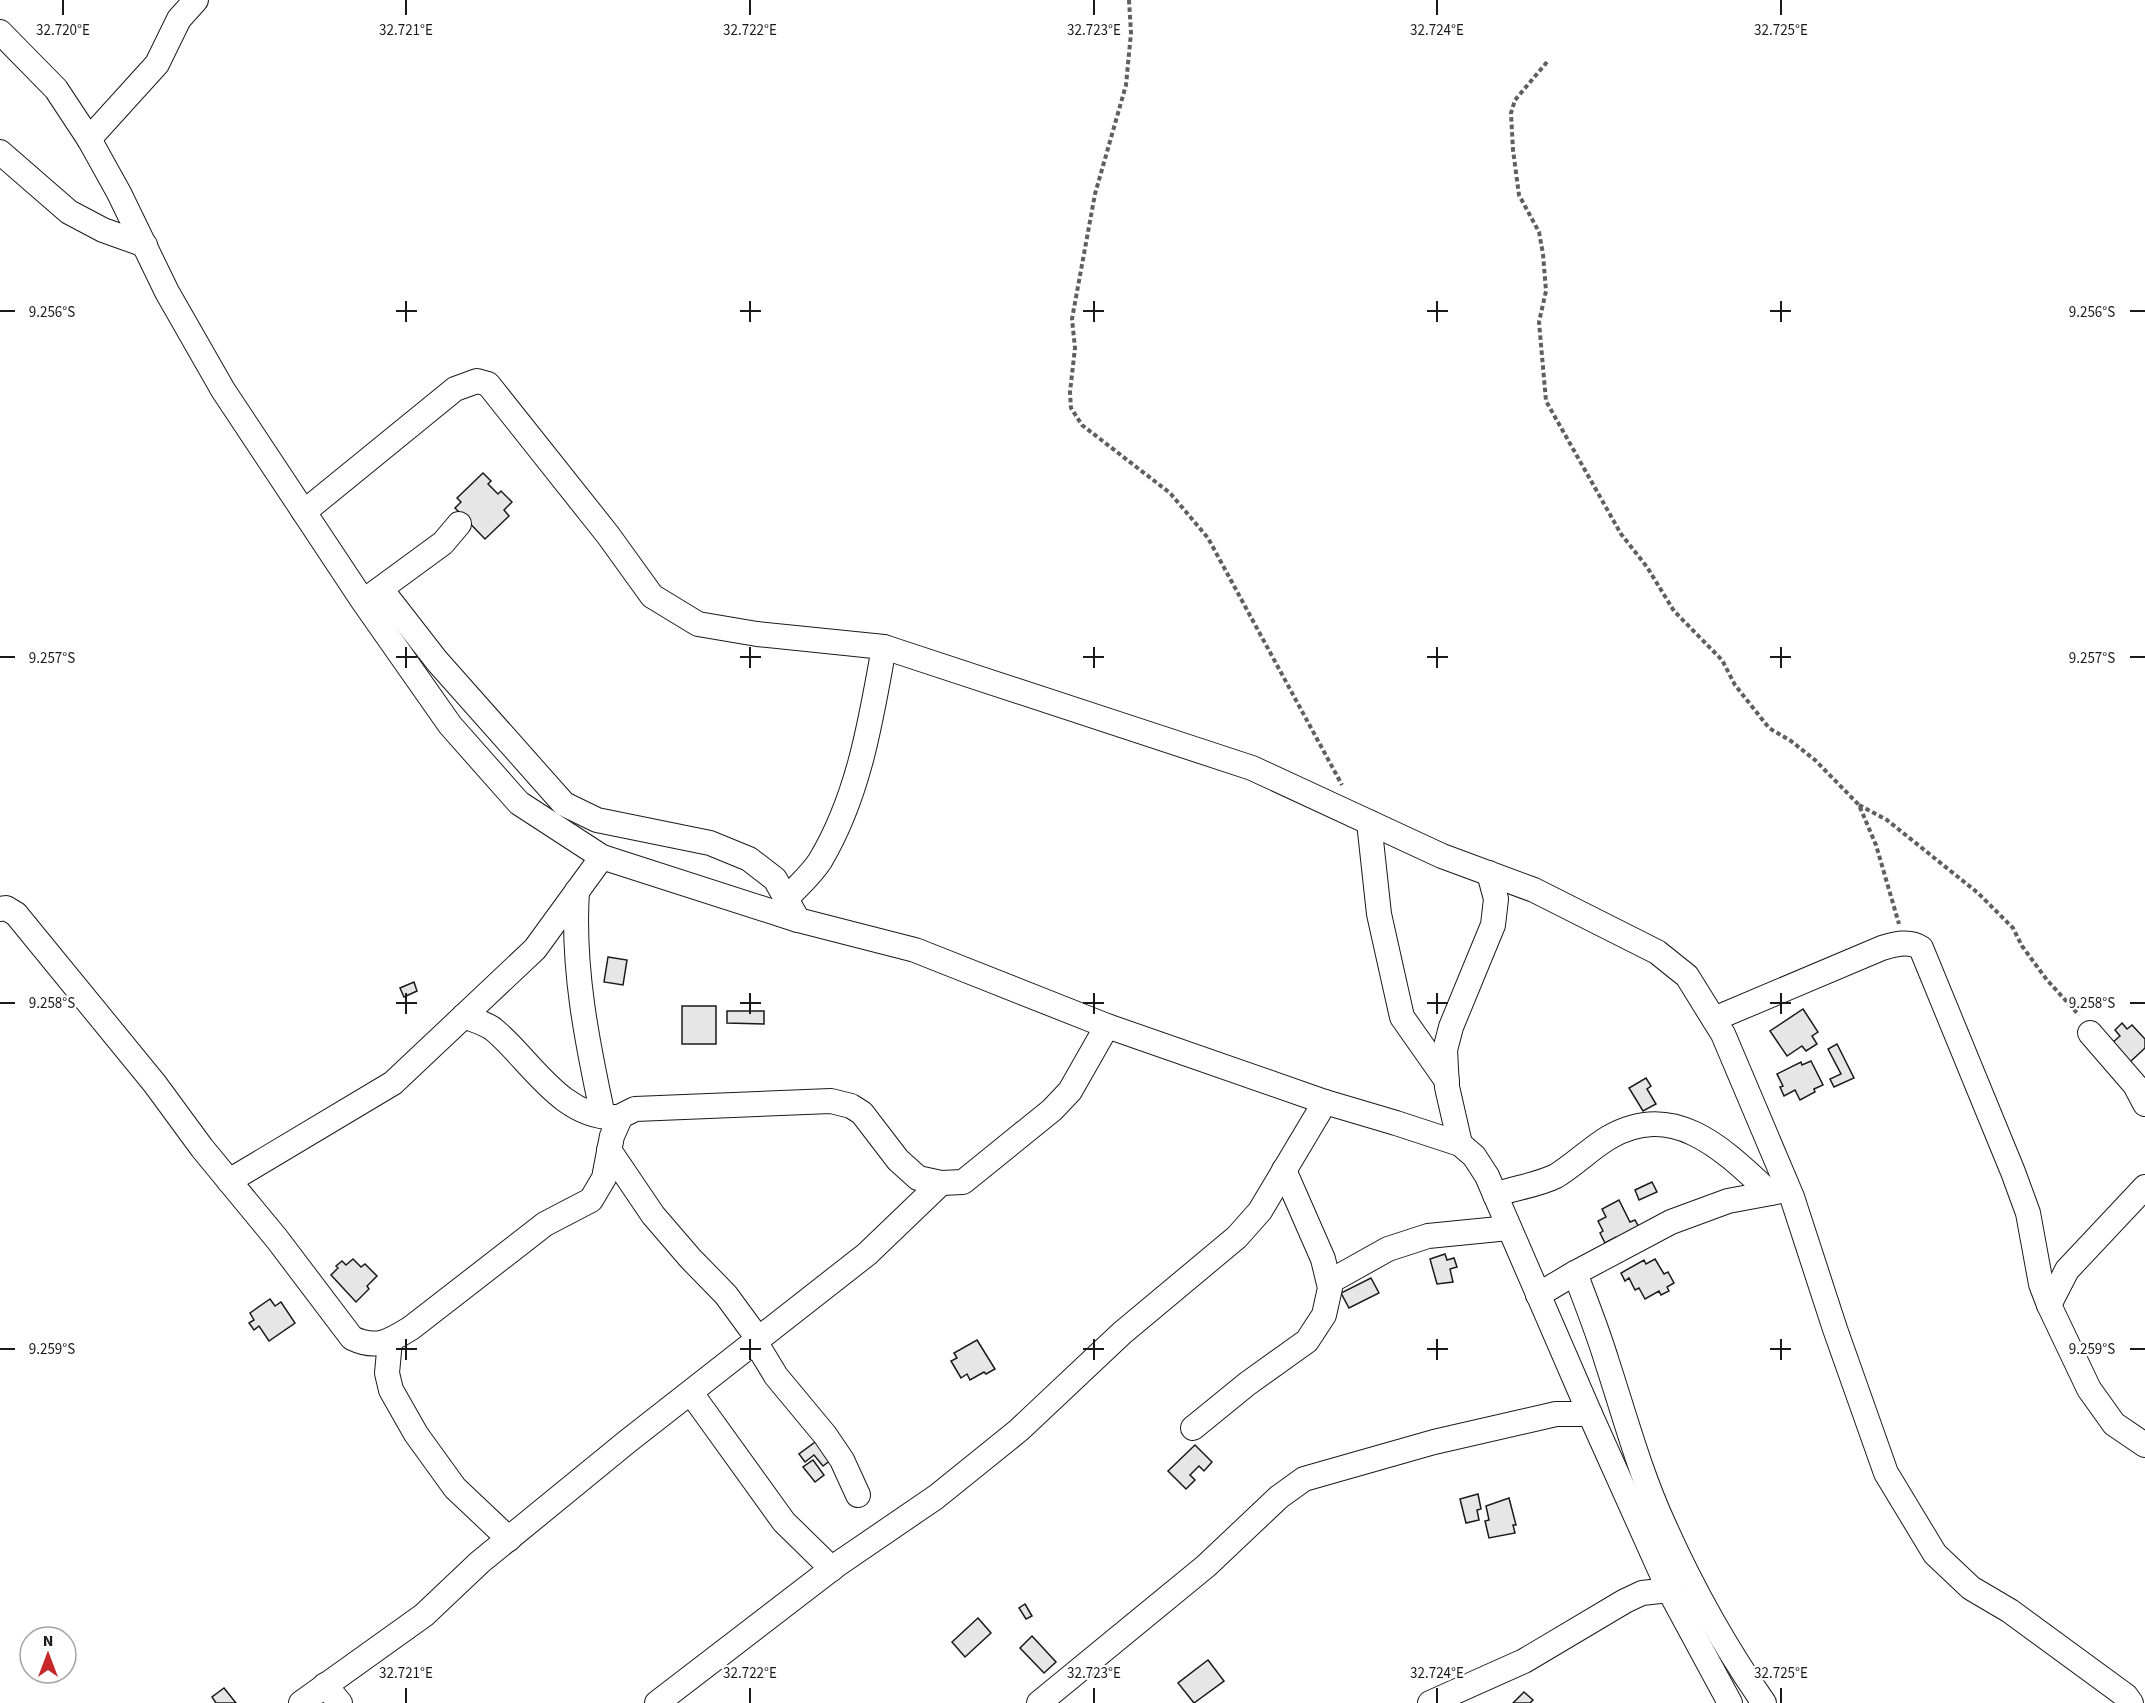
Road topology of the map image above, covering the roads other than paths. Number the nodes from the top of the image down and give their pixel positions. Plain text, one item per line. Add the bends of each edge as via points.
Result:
1 (196, 0) edge
2 (0, 32) edge
3 (89, 139) junction
4 (0, 152) edge
5 (145, 245) junction
6 (304, 512) junction
7 (459, 524) dead end
8 (372, 595) junction
9 (884, 647) junction
10 (1364, 819) junction
11 (602, 857) junction
12 (1489, 873) junction
13 (577, 891) junction
14 (786, 899) junction
15 (0, 909) edge
16 (798, 920) junction
17 (464, 1016) junction
18 (1714, 1019) junction
19 (1107, 1026) junction
20 (2090, 1033) road end
21 (1447, 1081) junction
22 (1325, 1102) junction
23 (2145, 1104) edge
24 (612, 1116) junction
25 (1460, 1144) junction
26 (609, 1150) junction
27 (1284, 1170) junction
28 (229, 1181) junction
29 (941, 1183) junction
30 (2145, 1187) edge
31 (1779, 1191) junction
32 (1495, 1196) junction
33 (1509, 1228) junction
34 (1575, 1273) junction
35 (1329, 1282) junction
36 (1538, 1295) junction
37 (2049, 1305) junction
38 (390, 1341) junction
39 (757, 1342) junction
40 (691, 1393) junction
41 (1590, 1414) junction
42 (1192, 1428) dead end
43 (2145, 1445) edge
44 (858, 1495) dead end
45 (509, 1539) junction
46 (832, 1569) junction
47 (1670, 1590) junction
48 (333, 1694) edge
49 (301, 1703) edge
50 (657, 1703) edge
51 (1039, 1703) edge
52 (1431, 1703) edge
53 (1730, 1703) edge
54 (1764, 1703) edge
55 (2132, 1703) edge

1 - 3 street via 179,19 157,63
2 - 3 street via 56,89
3 - 5 street
4 - 5 street via 69,212
5 - 6 street via 223,390
6 - 8 street
6 - 9 street via 455,389 477,381 488,384 503,401 652,596 698,624
7 - 8 street via 442,543
8 - 11 street via 450,726 519,803
8 - 14 street via 437,661 564,804 597,820 710,843 749,859 775,879
9 - 10 street via 1252,768
9 - 14 street via 867,739 840,823 818,863
10 - 12 street via 1442,856
10 - 21 street via 1379,914 1402,1017
11 - 13 street
11 - 16 street
12 - 18 street via 1534,890 1657,952 1687,976
12 - 21 street via 1496,899 1492,925 1451,1027 1445,1050
13 - 17 street via 535,949
13 - 24 street via 575,926 582,1008
14 - 16 street
15 - 28 street via 16,914 31,931
16 - 19 street via 915,950
17 - 24 street via 491,1027 544,1083 567,1101 589,1112
17 - 28 street via 393,1083
18 - 31 street via 1723,1034
18 - 37 street via 1882,948 1905,944 1921,948 2028,1213 2040,1284
19 - 22 street
19 - 29 street via 1070,1091 1052,1110 963,1182
20 - 23 street via 2135,1085
21 - 25 street
22 - 25 street
22 - 27 street
24 - 26 street
24 - 29 street via 635,1109 831,1101 862,1113 898,1160 918,1178
25 - 32 street via 1474,1156
26 - 38 street via 604,1178 591,1200 545,1224
26 - 39 street via 653,1215 726,1295
27 - 35 street
27 - 46 street via 1260,1211 1237,1237 1122,1334 1019,1430 936,1497
28 - 38 street via 352,1338 374,1345
29 - 39 street via 867,1254
30 - 37 street via 2067,1270
31 - 32 street via 1702,1136 1672,1126 1638,1125 1609,1138 1555,1176
31 - 34 street via 1728,1201 1671,1222
31 - 55 street via 1835,1329 1886,1473 1935,1554 1971,1588 2010,1611
32 - 33 street
33 - 35 street via 1428,1236 1388,1250
33 - 36 street
34 - 36 street
34 - 54 street via 1630,1439 1663,1524 1698,1597
35 - 42 street via 1324,1315 1307,1341
36 - 41 street
37 - 43 street via 2089,1389 2114,1424
38 - 45 street via 387,1373 391,1390 416,1434 455,1488
39 - 40 street
39 - 44 street via 776,1376 842,1460
40 - 45 street
40 - 46 street via 784,1522
41 - 47 street
41 - 51 street via 1556,1414 1434,1442 1304,1479 1279,1497 1206,1566
45 - 48 street
46 - 50 street
47 - 52 street via 1642,1593 1625,1601 1524,1661
47 - 53 street
48 - 49 street

